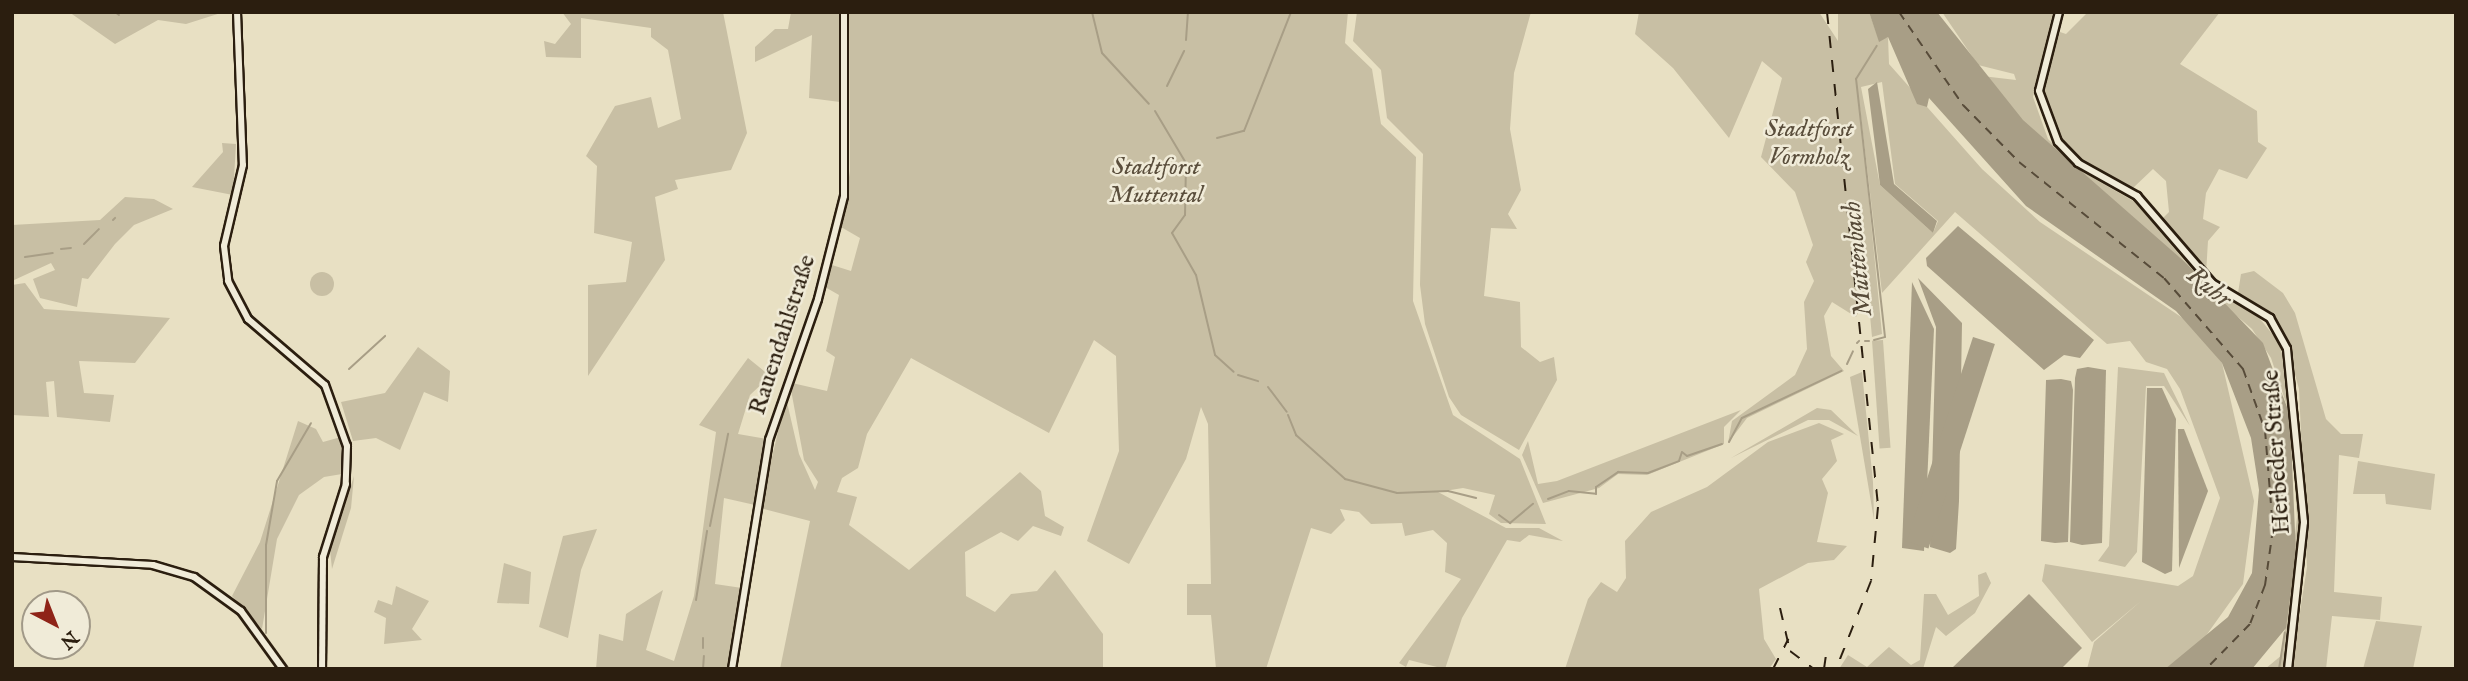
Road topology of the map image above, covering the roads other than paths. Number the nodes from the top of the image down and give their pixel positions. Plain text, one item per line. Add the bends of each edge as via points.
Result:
1 (237, 12) edge
2 (844, 12) edge
3 (2059, 12) edge
4 (12, 557) edge
5 (283, 669) edge
6 (322, 669) edge
7 (732, 669) edge
8 (2288, 669) edge

1 - 6 main road via 243,165 224,246 228,281 254,326 325,385 347,446 346,484 323,557
2 - 7 main road, Rauendahlstraße via 844,197 818,299 769,440
3 - 8 main road, Herbeder Straße via 2039,91 2057,142 2078,163 2137,196 2211,283 2265,312 2287,349 2304,522
4 - 5 main road via 153,565 194,577 241,611

